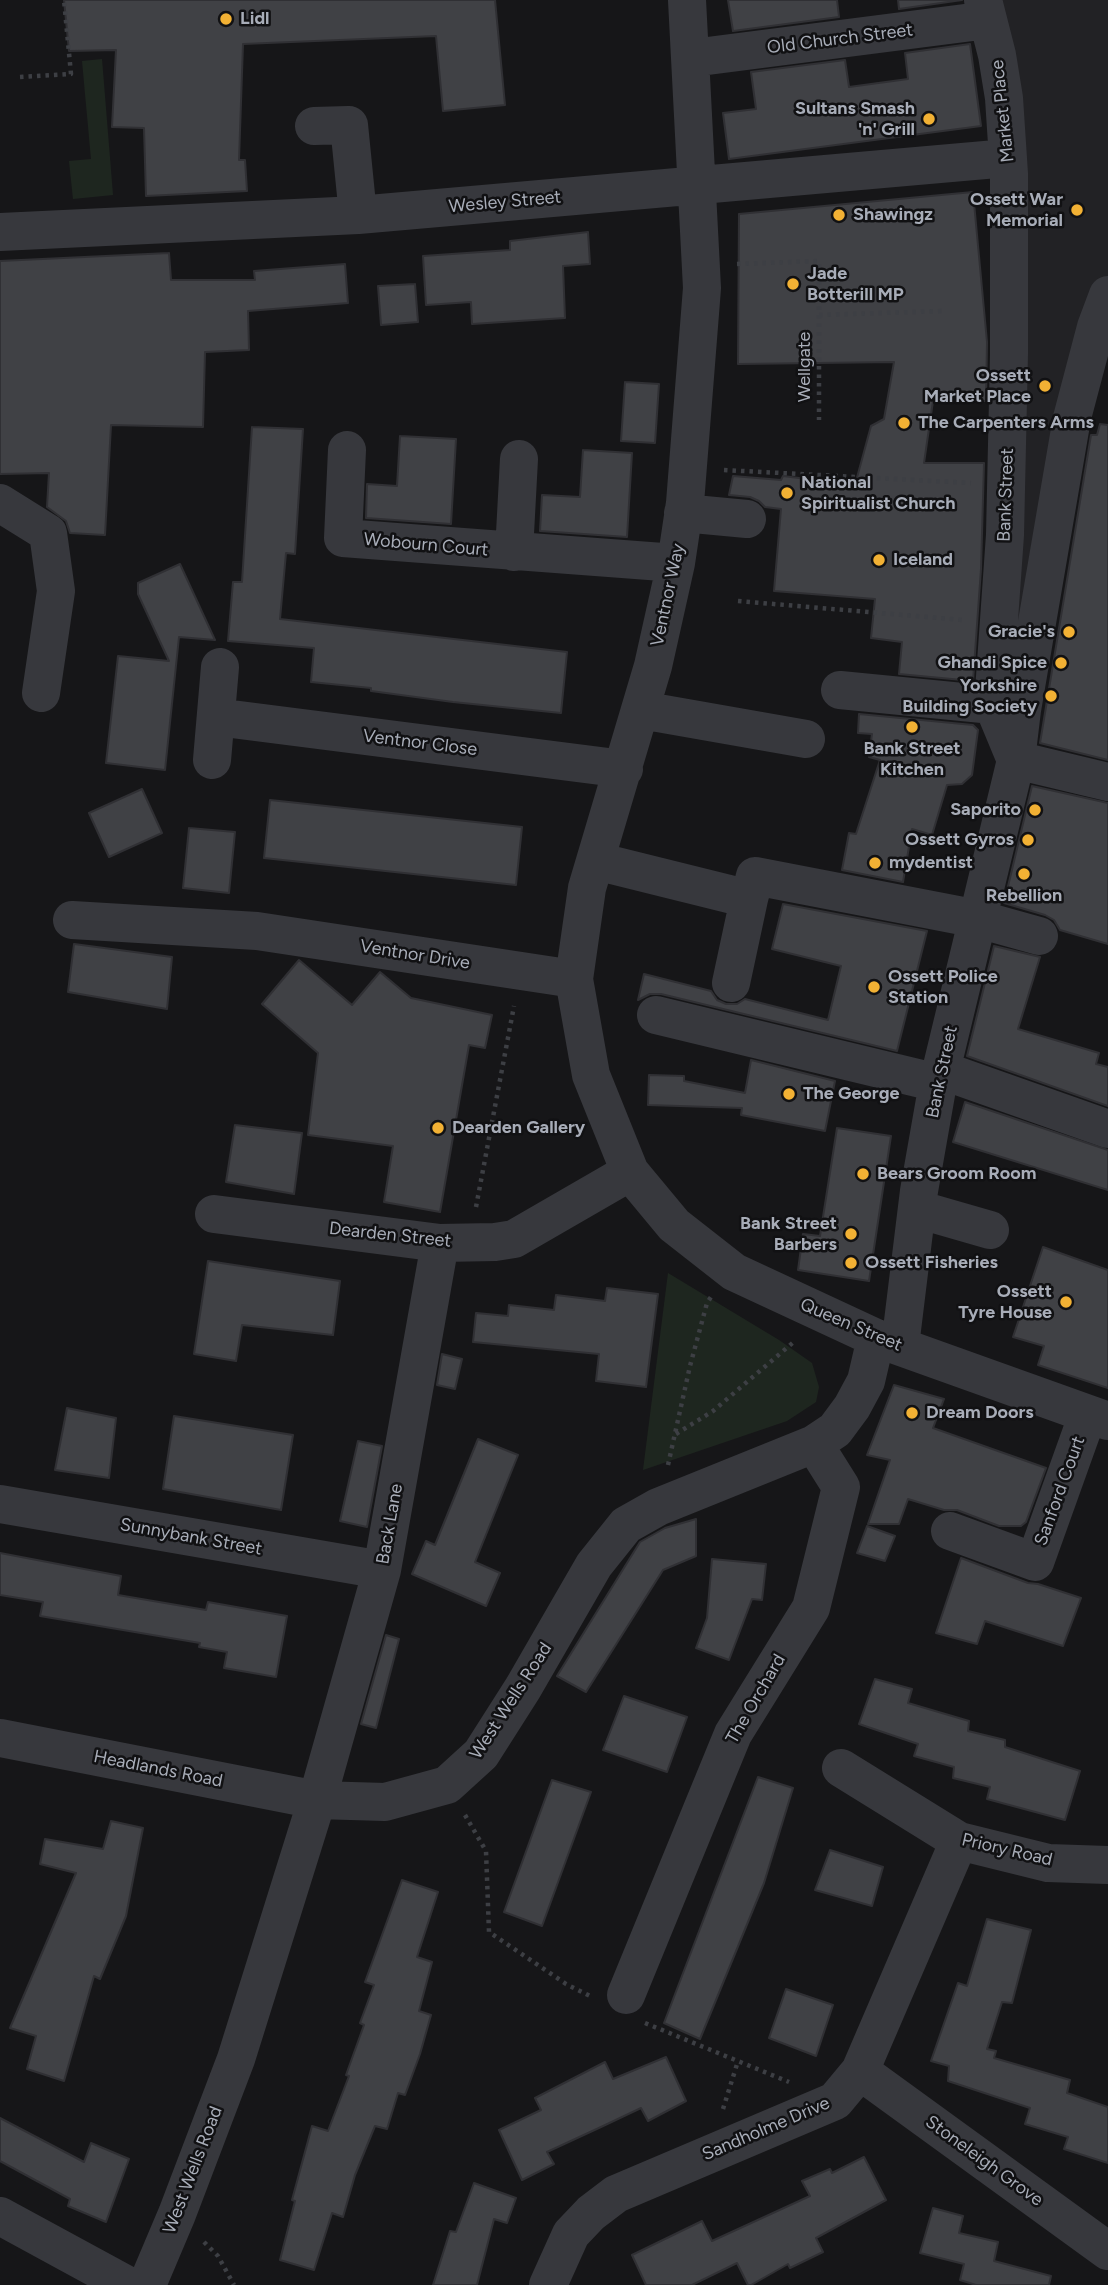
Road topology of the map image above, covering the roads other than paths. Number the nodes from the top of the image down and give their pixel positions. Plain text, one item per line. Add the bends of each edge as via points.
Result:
1 (687, 0) edge
2 (986, 10) edge
3 (692, 58) junction
4 (314, 126) dead end
5 (1008, 158) junction
6 (697, 185) junction
7 (358, 215) junction
8 (0, 232) edge
9 (1010, 267) joint
10 (1108, 295) edge
11 (347, 450) dead end
12 (519, 459) dead end
13 (0, 503) edge
14 (683, 513) junction
15 (747, 519) dead end
16 (514, 552) junction
17 (677, 563) junction
18 (220, 667) dead end
19 (840, 690) dead end
20 (41, 693) dead end
21 (993, 705) junction
22 (641, 710) junction
23 (216, 718) junction
24 (806, 739) dead end
25 (212, 760) dead end
26 (1016, 760) junction
27 (624, 769) junction
28 (1108, 782) edge
29 (596, 862) junction
30 (749, 899) junction
31 (978, 919) junction
32 (72, 920) dead end
33 (1039, 936) dead end
34 (574, 979) junction
35 (731, 983) dead end
36 (656, 1015) dead end
37 (940, 1076) junction
38 (1108, 1129) edge
39 (629, 1172) junction
40 (916, 1209) junction
41 (214, 1214) dead end
42 (990, 1230) dead end
43 (455, 1243) junction
44 (888, 1342) junction
45 (1098, 1417) edge
46 (814, 1444) junction
47 (0, 1504) edge
48 (950, 1531) dead end
49 (382, 1570) junction
50 (0, 1738) edge
51 (841, 1768) dead end
52 (317, 1800) junction
53 (959, 1841) junction
54 (1108, 1865) edge
55 (626, 1995) dead end
56 (860, 2071) junction
57 (0, 2216) edge
58 (1108, 2250) edge
59 (128, 2285) edge
60 (147, 2285) edge
61 (548, 2285) edge

1 - 3 street, Ventnor Way
2 - 3 street, Old Church Street
2 - 5 street, Market Place via 1004,99
3 - 6 street, Ventnor Way
4 - 7 street via 349,125
5 - 6 street, Wesley Street
5 - 9 street, Market Place
6 - 7 street, Wesley Street
6 - 14 street, Ventnor Way via 702,288
7 - 8 street, Wesley Street
9 - 21 street, Bank Street via 1006,535
10 - 26 street, Bank Street via 1072,418
11 - 16 street, Wobourn Court via 342,538
12 - 16 street, Wobourn Court
13 - 20 street via 48,533 56,591
14 - 15 street
14 - 17 street, Ventnor Way
16 - 17 street, Wobourn Court
17 - 22 street, Ventnor Way
18 - 23 street
19 - 21 street
21 - 26 street, Bank Street
22 - 24 street
22 - 27 street, Ventnor Way
23 - 25 street
23 - 27 street, Ventnor Close
26 - 28 street
26 - 31 street, Bank Street
27 - 29 street, Ventnor Way
29 - 30 street
29 - 34 street, Ventnor Way via 587,888
30 - 31 street via 755,876
30 - 35 street
31 - 33 street
31 - 37 street, Bank Street
32 - 34 street, Ventnor Drive via 257,931
34 - 39 street, Ventnor Way via 591,1075
36 - 37 street
37 - 38 street
37 - 40 street, Bank Street
39 - 43 street, Dearden Street via 514,1239
39 - 44 street, Queen Street via 674,1225 734,1272
40 - 42 street
40 - 44 street, Bank Street
41 - 43 street, Dearden Street
43 - 49 street, Back Lane
44 - 45 street, Queen Street
44 - 46 street, West Wells Road via 835,1430
45 - 48 street, Sanford Court via 1035,1562
46 - 52 street, West Wells Road via 658,1507 626,1525 594,1565 481,1754 447,1785 385,1802
46 - 55 street, The Orchard via 841,1487 811,1608 733,1734
47 - 49 street, Sunnybank Street
49 - 52 street, Back Lane
50 - 52 street, Headlands Road
51 - 53 street, Priory Road
52 - 60 street, West Wells Road via 236,2059
53 - 54 street, Priory Road via 1048,1863
53 - 56 street, Sandholme Drive
56 - 58 street, Stoneleigh Grove
56 - 61 street, Sandholme Drive via 835,2101 616,2194 571,2234
57 - 59 street

